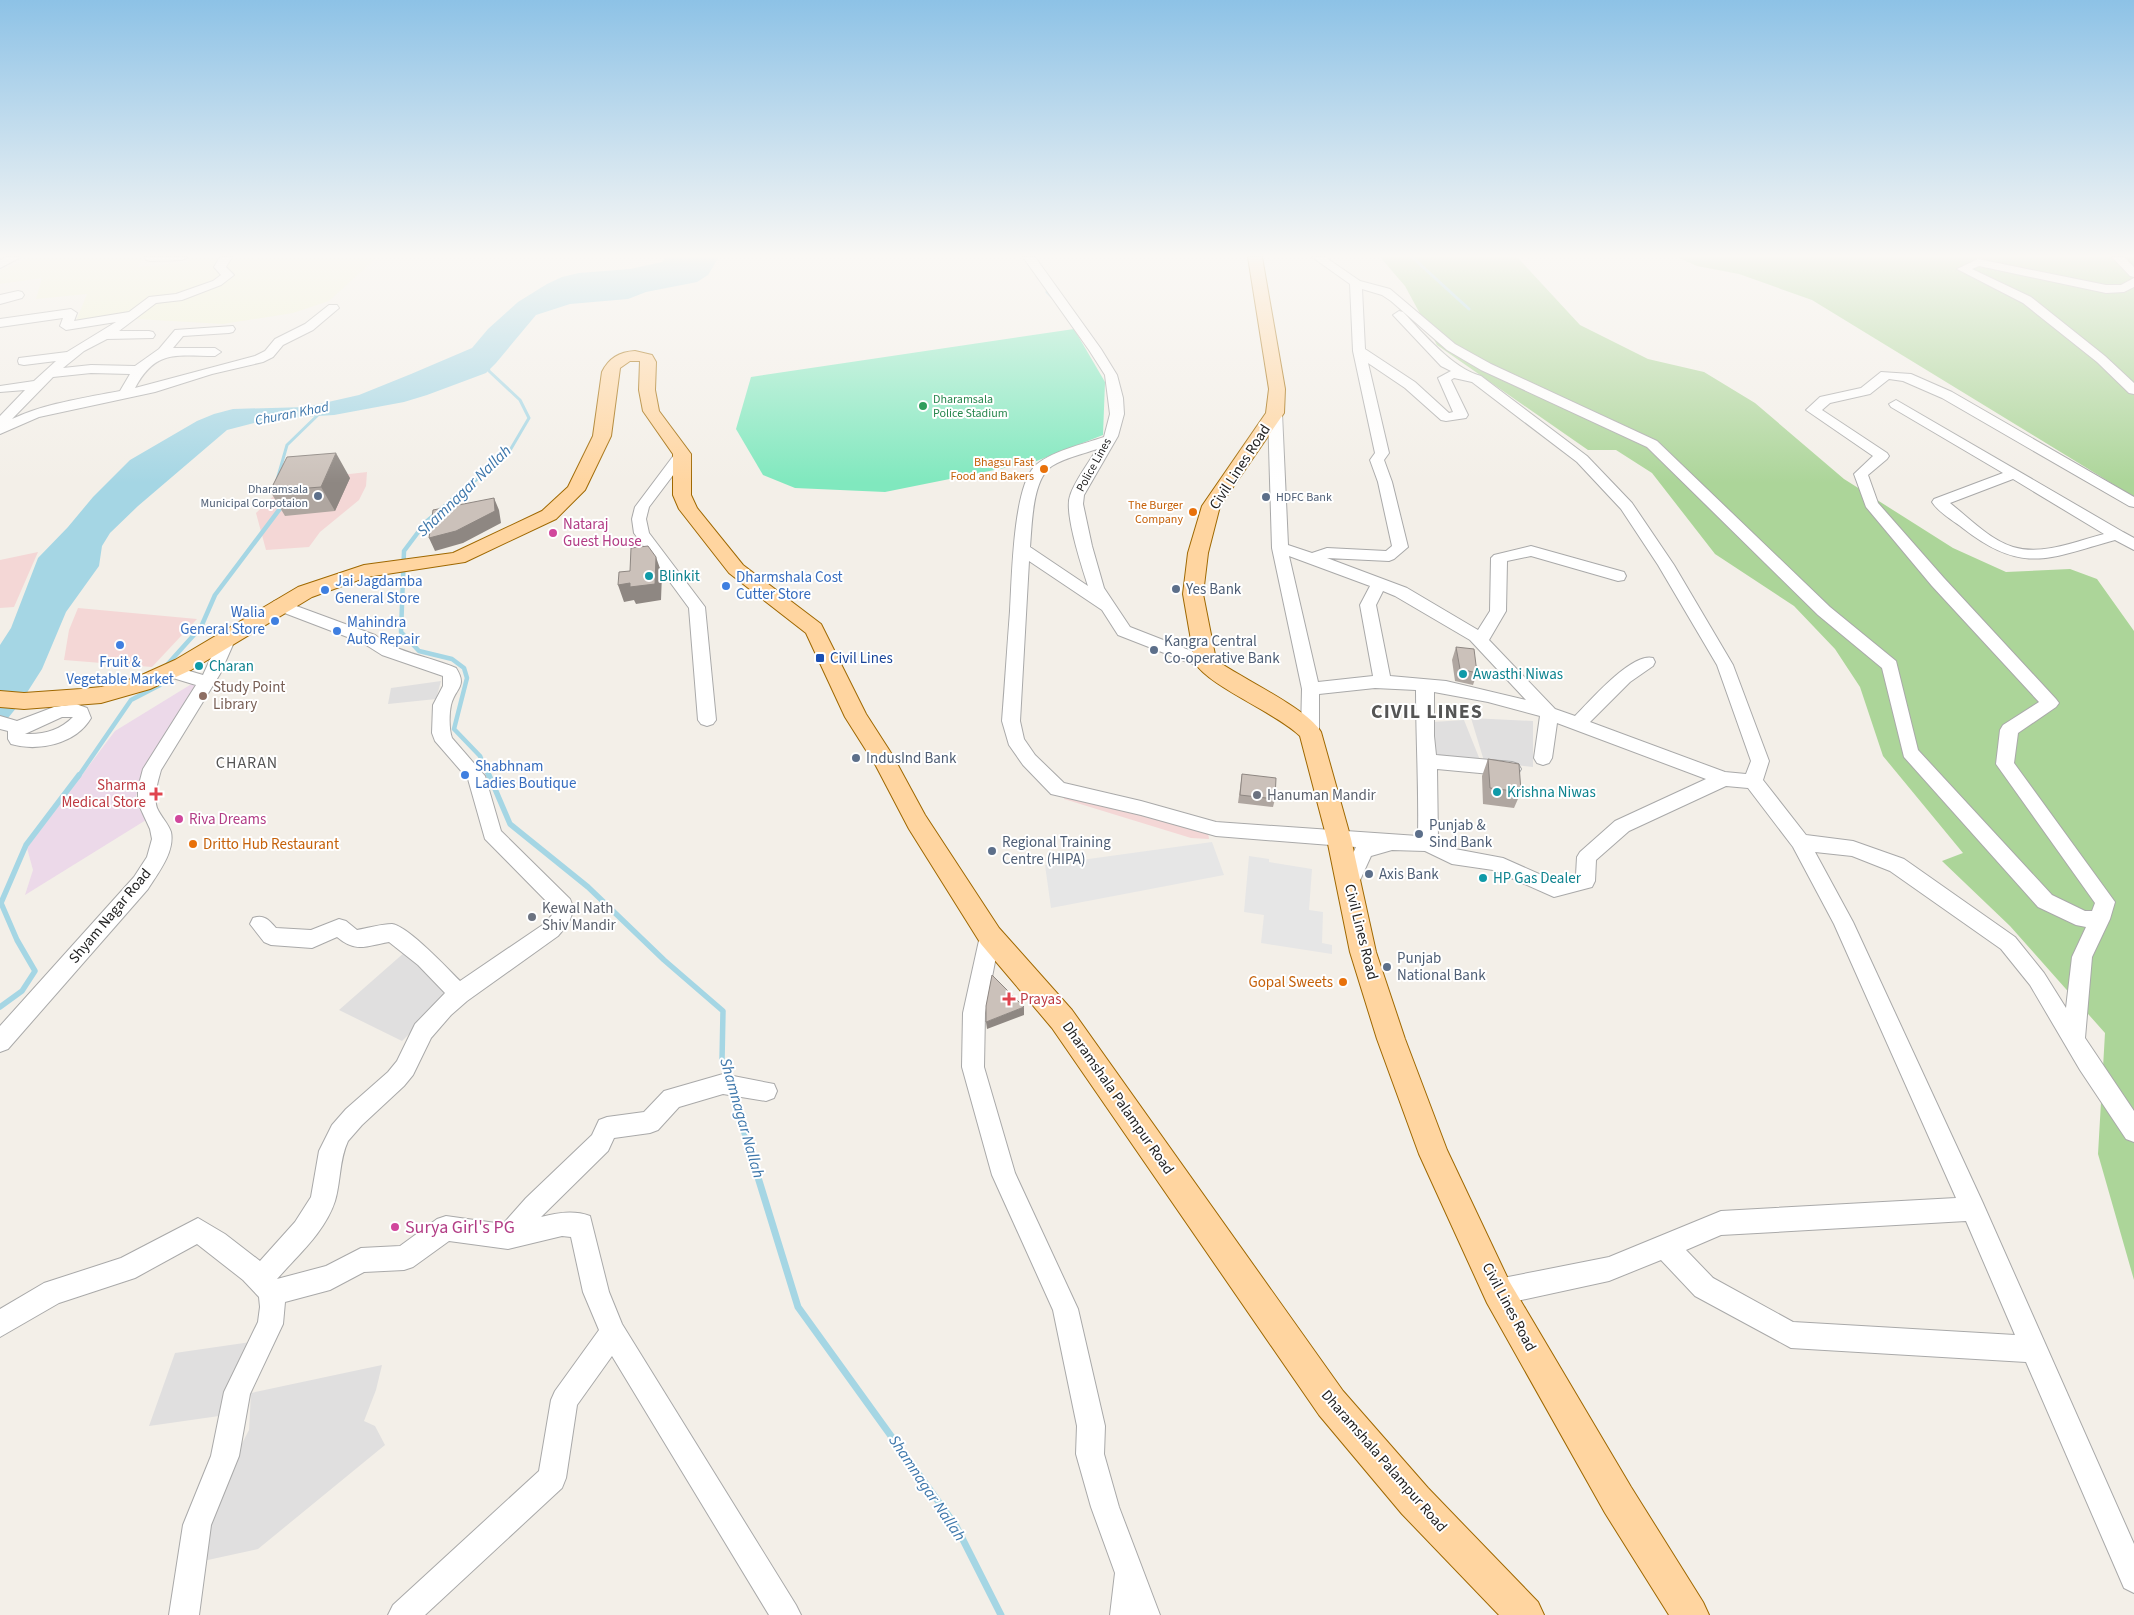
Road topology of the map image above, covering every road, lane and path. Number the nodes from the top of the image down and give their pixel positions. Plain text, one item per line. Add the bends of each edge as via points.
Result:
1 (109, 332) edge
2 (193, 332) edge
3 (298, 332) edge
4 (1084, 332) edge
5 (1268, 332) edge
6 (1358, 332) edge
7 (1416, 332) edge
8 (1435, 332) edge
9 (2067, 332) edge
10 (105, 335) junction
11 (149, 335) dead end
12 (1359, 350) junction
13 (163, 352) junction
14 (214, 352) dead end
15 (69, 356) junction
16 (24, 361) dead end
17 (138, 370) junction
18 (49, 373) junction
19 (1476, 379) junction
20 (37, 385) junction
21 (4, 389) dead end
22 (2134, 390) edge
23 (125, 394) junction
24 (1896, 404) dead end
25 (1275, 413) junction
26 (0, 424) edge
27 (0, 430) edge
28 (1108, 440) junction
29 (682, 454) junction
30 (2014, 474) junction
31 (2134, 503) edge
32 (2118, 535) junction
33 (2134, 545) edge
34 (1280, 548) junction
35 (1022, 549) junction
36 (1312, 558) junction
37 (1618, 576) dead end
38 (1379, 584) junction
39 (280, 605) junction
40 (1110, 609) junction
41 (227, 640) junction
42 (1480, 641) junction
43 (1648, 662) dead end
44 (1206, 663) junction
45 (171, 671) junction
46 (207, 682) junction
47 (1383, 682) junction
48 (1425, 685) junction
49 (1312, 689) junction
50 (0, 699) edge
51 (1549, 712) junction
52 (707, 720) dead end
53 (0, 722) edge
54 (1577, 724) junction
55 (18, 728) dead end
56 (1310, 732) junction
57 (1543, 758) dead end
58 (1428, 761) junction
59 (1519, 770) edge
60 (1724, 779) junction
61 (1753, 781) junction
62 (1339, 840) junction
63 (1391, 842) junction
64 (1800, 842) junction
65 (1428, 844) junction
66 (1349, 883) junction
67 (2100, 919) junction
68 (260, 924) dead end
69 (990, 936) junction
70 (459, 994) junction
71 (2074, 1039) junction
72 (0, 1042) edge
73 (766, 1091) dead end
74 (2134, 1131) edge
75 (1973, 1209) junction
76 (508, 1237) junction
77 (1665, 1246) junction
78 (266, 1286) junction
79 (1498, 1292) junction
80 (0, 1324) edge
81 (613, 1333) junction
82 (2033, 1349) junction
83 (1129, 1570) junction
84 (2134, 1578) edge
85 (184, 1615) edge
86 (403, 1615) edge
87 (786, 1615) edge
88 (1125, 1615) edge
89 (1145, 1615) edge
90 (1525, 1615) edge
91 (1690, 1615) edge

1 - 10 street
2 - 13 street via 179,334
3 - 23 street via 279,342 259,359
4 - 28 street, Police Lines via 1111,375 1117,414
5 - 25 main road, Civil Lines Road via 1277,389
6 - 12 street
7 - 19 street via 1446,363
8 - 67 street via 1452,347 1486,367 1652,444 1824,611 1890,665 1910,752 2045,901 2083,919
9 - 22 street
10 - 11 street
10 - 15 street
12 - 19 street via 1410,385 1446,417 1461,415 1444,378 1453,374
12 - 36 street via 1382,453 1377,460 1400,547 1389,556 1327,553
13 - 14 street
13 - 17 street
15 - 16 street
15 - 18 street
17 - 18 street via 92,369
17 - 23 street
18 - 20 street
19 - 61 street via 1582,459 1627,506 1725,665 1760,761
20 - 21 street
20 - 26 street
23 - 27 street via 34,414
24 - 30 street
25 - 34 street
25 - 44 main road, Civil Lines Road via 1211,506 1198,553 1193,594
28 - 35 street via 1048,462 1039,470 1027,504
28 - 40 street, Police Lines via 1077,496 1076,504 1096,588
29 - 39 main road via 653,415 647,390 648,360 636,356 620,358 610,372 602,436 583,479 572,496 549,515 445,561 364,571 305,592
29 - 52 street via 642,507 639,519 642,533 697,607
29 - 69 main road, Dharamshala Palampur Road via 682,495 688,509 736,568 814,629 856,717 917,822
30 - 32 street
30 - 32 street via 1939,502 2012,552 2043,554
31 - 67 street via 1947,395 1906,376 1886,375 1866,390 1825,400 1813,410 1882,456 1861,474 1871,504 2050,703 2009,730 2005,764 2105,902
32 - 33 street
34 - 36 street
34 - 49 street
35 - 40 street
35 - 62 street via 1011,721 1015,740 1029,760 1058,789 1216,829
36 - 38 street
37 - 42 street via 1532,551 1499,558 1498,610
38 - 42 street via 1401,592
38 - 47 street via 1368,605
39 - 41 main road
39 - 70 street via 369,639 390,654 450,672 452,686 442,705 441,733 444,741 476,776 492,834 563,905 563,913 551,930
40 - 44 street, Police Lines via 1124,632
41 - 45 main road
41 - 46 street, Shyam Nagar Road
42 - 51 street
43 - 54 street via 1624,678
44 - 56 main road via 1296,719
45 - 46 street
45 - 50 main road via 142,684 101,695 24,701
46 - 72 street, Shyam Nagar Road via 152,769 147,806 160,832 156,859 141,883
47 - 48 street
47 - 49 street
48 - 51 street via 1506,700
48 - 58 street
49 - 56 street
51 - 54 street
51 - 57 street
53 - 55 street
54 - 60 street
56 - 62 main road, Civil Lines Road
58 - 59 street
58 - 65 street
60 - 61 street
60 - 65 street via 1622,826 1587,857 1585,881 1554,889 1496,863 1452,856
61 - 64 street
62 - 63 street
62 - 66 main road, Civil Lines Road
63 - 65 street
63 - 66 street via 1364,851
64 - 71 street via 1853,849 1897,865 2008,943 2037,979
64 - 75 street via 1844,922
66 - 79 main road, Civil Lines Road via 1363,952 1391,1038 1434,1154
67 - 71 street via 2082,957
68 - 70 street via 270,936 312,940 339,927 354,939 392,934 426,959
69 - 83 street via 974,1013 973,1067 1004,1175 1065,1309 1091,1426 1090,1454
69 - 90 main road, Dharamshala Palampur Road via 1062,1019 1331,1404 1415,1501
70 - 78 street via 423,1031 396,1079 340,1133 331,1151 322,1200 314,1217
71 - 74 street
73 - 76 street via 723,1084 672,1098 650,1122 607,1128 600,1142
75 - 77 street via 1721,1223
75 - 82 street
76 - 78 street via 446,1228 404,1258 361,1260 330,1277
76 - 81 street via 562,1224 581,1225 596,1292
77 - 79 street via 1609,1269
77 - 82 street via 1704,1287 1791,1335
78 - 80 street via 226,1249 198,1230 126,1269 53,1292
78 - 85 street via 273,1307 270,1324 237,1392 225,1456 197,1525
79 - 91 main road, Civil Lines Road via 1618,1500
81 - 86 street via 564,1400 552,1478
81 - 87 street
82 - 84 street
83 - 88 street
83 - 89 street

